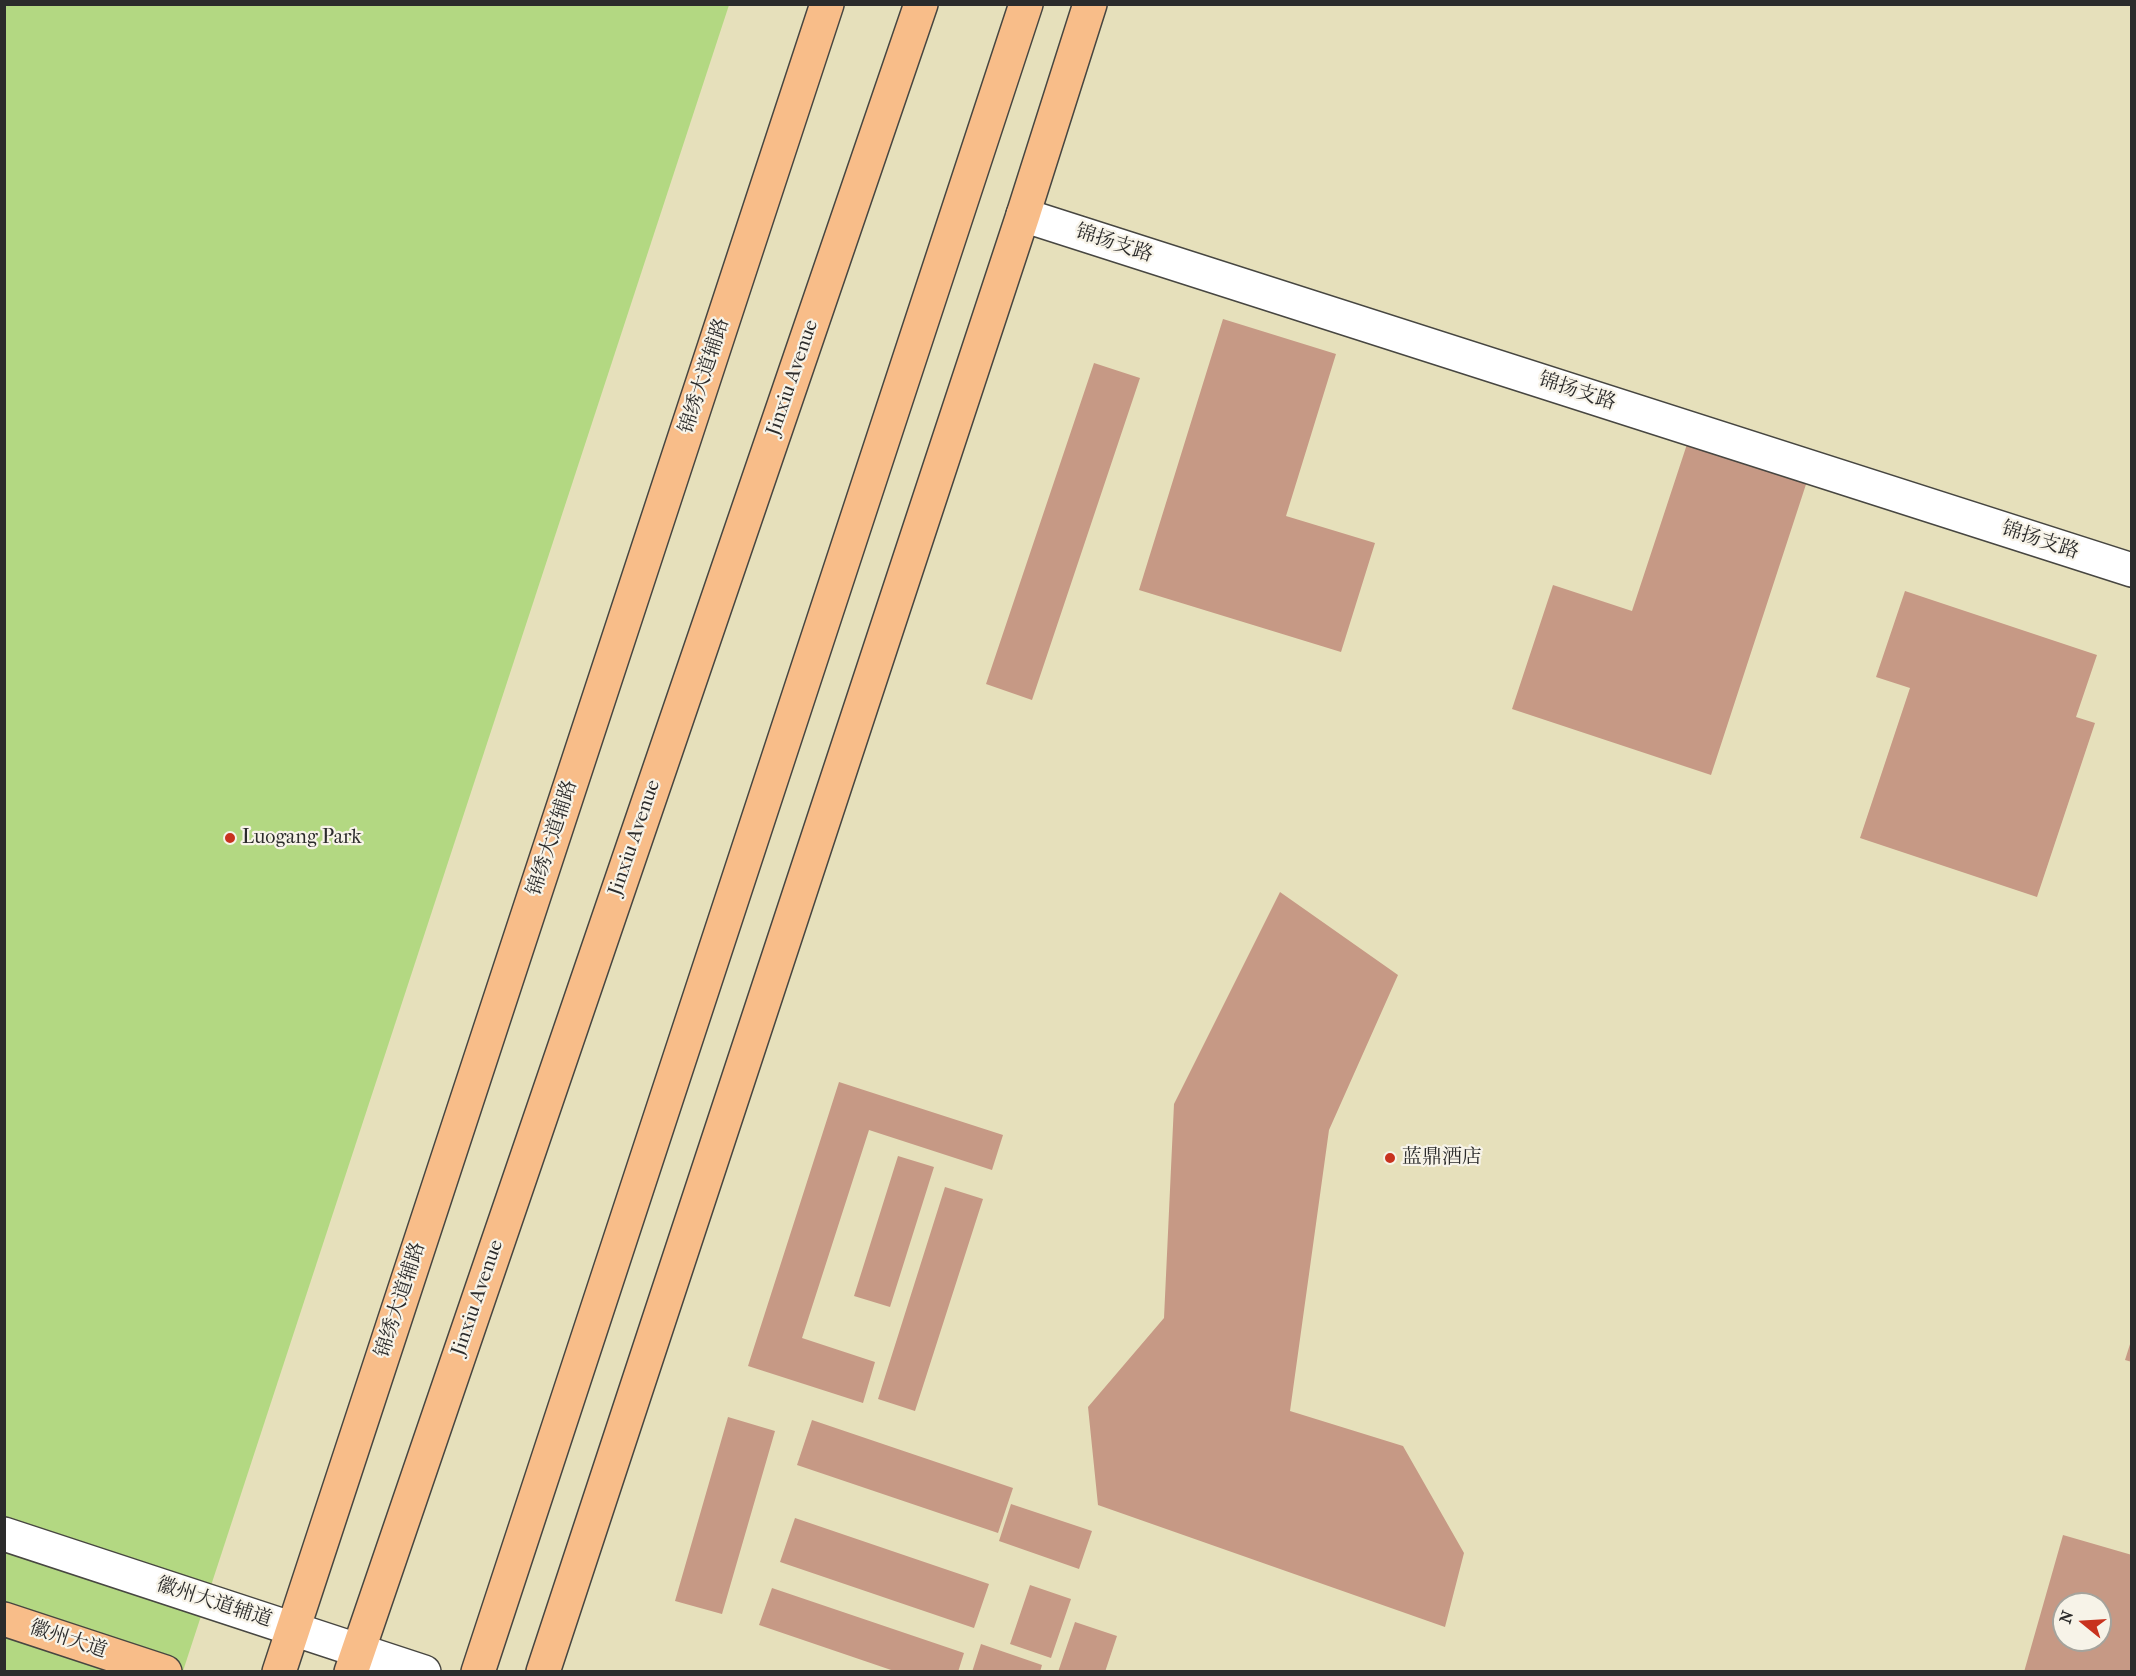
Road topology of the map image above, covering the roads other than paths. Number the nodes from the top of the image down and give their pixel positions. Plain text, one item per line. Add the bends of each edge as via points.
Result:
1 (827, 4) edge
2 (832, 4) edge
3 (921, 4) edge
4 (1026, 4) edge
5 (1090, 4) edge
6 (815, 42) junction
7 (1023, 215) junction
8 (2132, 570) edge
9 (4, 1534) edge
10 (4, 1619) edge
11 (293, 1629) junction
12 (354, 1661) edge
13 (165, 1671) edge
14 (279, 1671) edge
15 (424, 1671) edge
16 (478, 1671) edge
17 (543, 1671) edge

1 - 6 main road, 锦绣大道辅路
2 - 6 main road
3 - 12 main road, Jinxiu Avenue
4 - 16 main road
5 - 7 main road
6 - 11 main road, 锦绣大道辅路
7 - 8 street, 锦扬支路
7 - 17 main road
9 - 11 street, 徽州大道辅道
10 - 13 main road, 徽州大道
11 - 12 street, 徽州大道辅道
11 - 14 main road, 锦绣大道辅路
12 - 15 street, 徽州大道辅道

